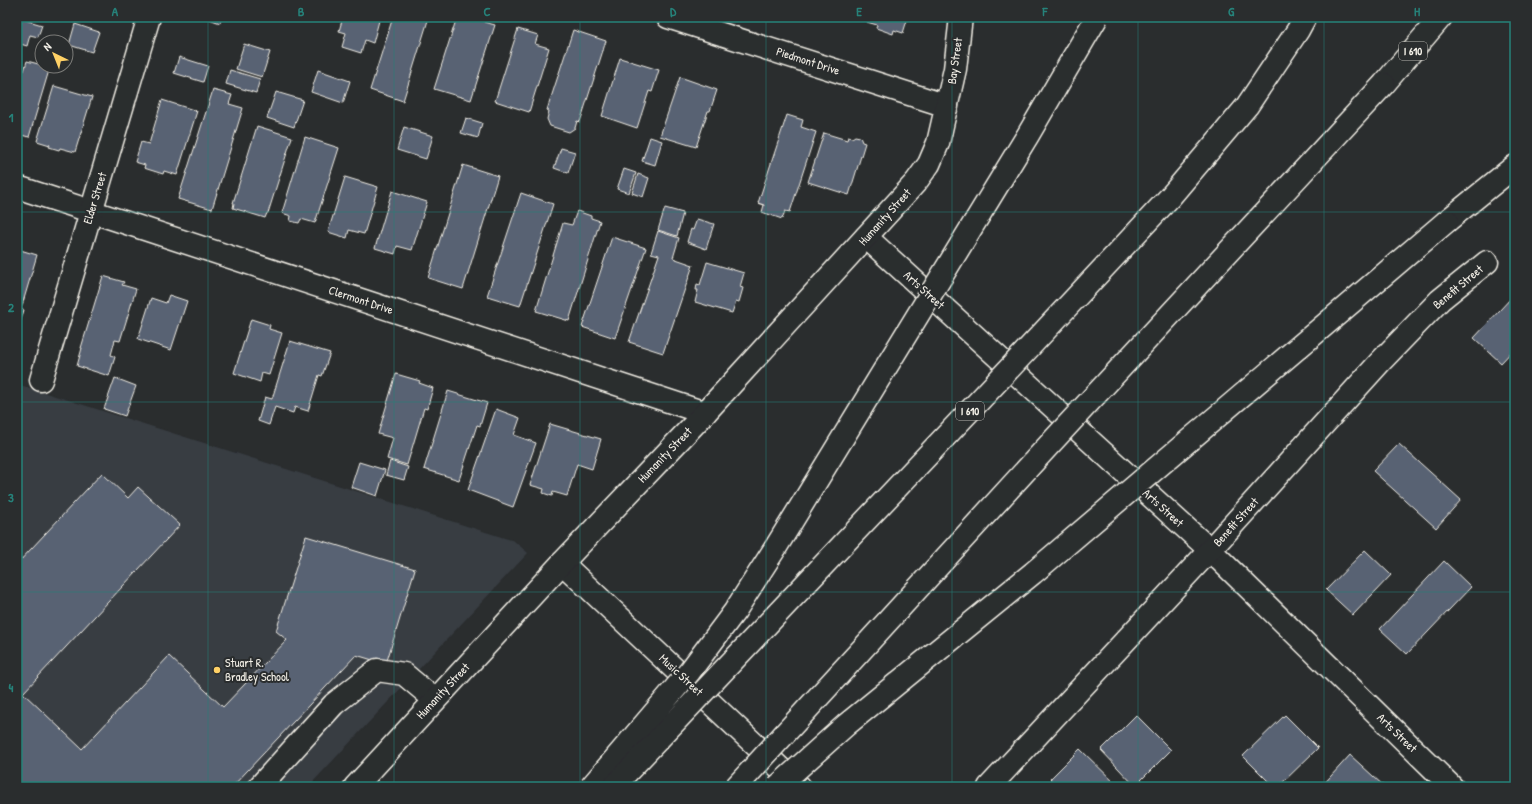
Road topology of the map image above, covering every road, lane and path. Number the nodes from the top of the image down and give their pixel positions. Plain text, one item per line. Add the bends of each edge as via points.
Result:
1 (149, 17) edge
2 (668, 17) edge
3 (961, 17) edge
4 (1097, 17) edge
5 (1305, 17) edge
6 (1442, 17) edge
7 (947, 106) junction
8 (1515, 166) edge
9 (17, 187) edge
10 (91, 211) junction
11 (866, 237) junction
12 (1487, 262) dead end
13 (41, 380) dead end
14 (705, 414) junction
15 (1210, 550) junction
16 (562, 564) junction
17 (435, 700) junction
18 (259, 787) edge
19 (355, 787) edge
20 (591, 787) edge
21 (613, 787) edge
22 (736, 787) edge
23 (777, 787) edge
24 (800, 787) edge
25 (989, 787) edge
26 (1452, 787) edge

1 - 10 main road, Elder Street
2 - 7 main road, Piedmont Drive
3 - 7 main road, Bay Street via 955,69
4 - 20 main road, bridge via 1024,142 781,541 735,611 690,672
5 - 21 main road, I 610, bridge via 1247,106 1170,197
6 - 22 main road, I 610, bridge via 1384,84
7 - 11 main road, Humanity Street via 938,143 929,164
8 - 23 main road, bridge via 1033,573 846,725
9 - 10 main road, Clermont Drive
10 - 13 main road, Elder Street
10 - 14 main road, Clermont Drive
11 - 14 main road, Humanity Street
11 - 15 main road, Arts Street
12 - 15 main road, Benefit Street via 1440,300 1381,360
14 - 16 main road, Humanity Street
15 - 25 main road, Benefit Street
15 - 26 main road, Arts Street
16 - 17 main road, Humanity Street
16 - 24 main road, Music Street
17 - 18 main road via 404,674 377,670 334,704
17 - 19 main road, Humanity Street

